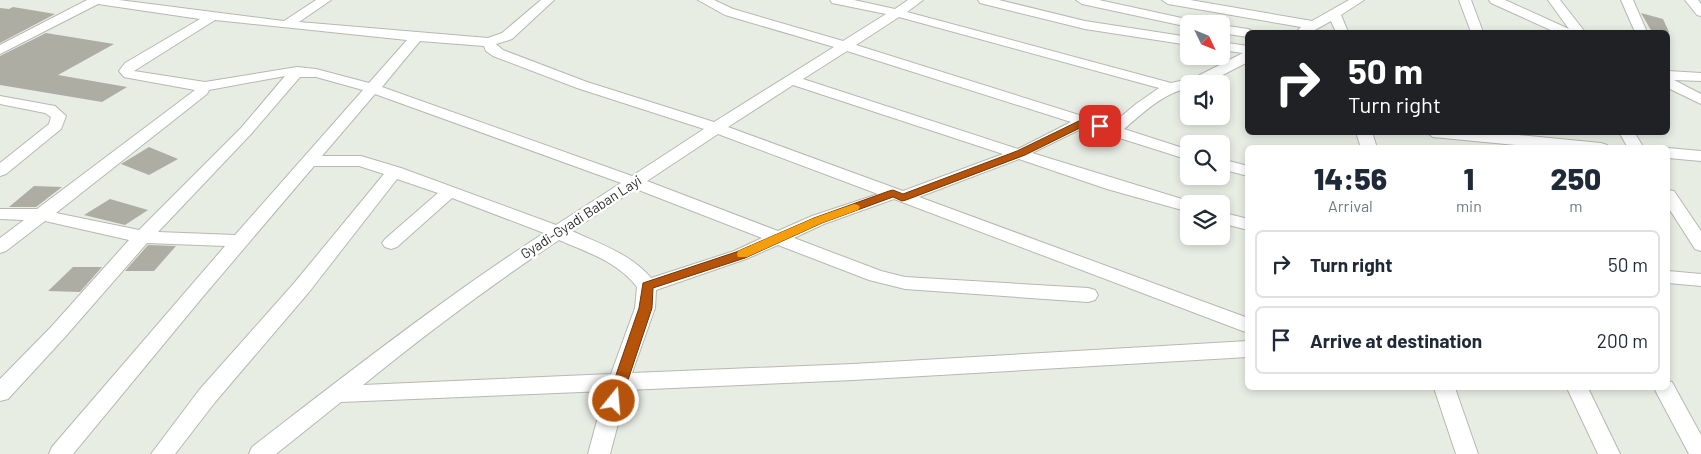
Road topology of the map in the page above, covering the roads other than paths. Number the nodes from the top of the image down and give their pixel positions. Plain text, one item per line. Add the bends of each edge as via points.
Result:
1 (95, 0) edge
2 (325, 0) edge
3 (548, 0) edge
4 (704, 0) edge
5 (836, 0) edge
6 (917, 0) edge
7 (984, 0) edge
8 (1082, 0) edge
9 (1164, 0) edge
10 (1168, 0) edge
11 (1358, 0) edge
12 (1465, 0) edge
13 (1495, 0) edge
14 (1554, 0) edge
15 (1627, 0) edge
16 (1691, 0) edge
17 (1201, 3) edge
18 (1701, 12) edge
19 (897, 13) junction
20 (1334, 13) junction
21 (212, 17) junction
22 (1160, 18) junction
23 (1180, 22) edge
24 (286, 25) junction
25 (1306, 29) edge
26 (1230, 30) edge
27 (1341, 30) edge
28 (1476, 30) edge
29 (1561, 30) edge
30 (1576, 30) edge
31 (1640, 30) edge
32 (1245, 33) edge
33 (1158, 36) junction
34 (417, 37) junction
35 (1180, 40) edge
36 (490, 42) junction
37 (846, 46) junction
38 (1230, 47) edge
39 (0, 50) edge
40 (1245, 50) edge
41 (1245, 58) edge
42 (296, 72) junction
43 (1670, 75) edge
44 (1701, 77) edge
45 (792, 80) junction
46 (1670, 83) edge
47 (202, 87) junction
48 (1171, 87) junction
49 (372, 88) junction
50 (1685, 92) junction
51 (0, 100) edge
52 (1701, 100) edge
53 (1701, 112) edge
54 (1085, 121) junction
55 (716, 128) junction
56 (1114, 130) junction
57 (1444, 135) edge
58 (1529, 140) edge
59 (1469, 142) edge
60 (1574, 145) edge
61 (1180, 152) edge
62 (1021, 153) junction
63 (1670, 153) edge
64 (1701, 156) edge
65 (310, 160) junction
66 (1230, 166) edge
67 (1245, 170) edge
68 (0, 171) edge
69 (395, 171) junction
70 (634, 182) junction
71 (450, 191) junction
72 (898, 196) junction
73 (1670, 198) edge
74 (1180, 205) edge
75 (0, 214) edge
76 (42, 215) junction
77 (1230, 220) edge
78 (1245, 224) edge
79 (558, 232) junction
80 (143, 237) junction
81 (776, 238) junction
82 (241, 241) junction
83 (391, 243) dead end
84 (1701, 245) edge
85 (0, 247) edge
86 (1670, 277) edge
87 (1701, 280) edge
88 (647, 286) junction
89 (1088, 295) dead end
90 (1245, 325) edge
91 (1245, 348) edge
92 (618, 383) junction
93 (1446, 390) edge
94 (1579, 390) edge
95 (1666, 390) edge
96 (0, 392) edge
97 (338, 394) junction
98 (60, 454) edge
99 (162, 454) edge
100 (260, 454) edge
101 (599, 454) edge
102 (1467, 454) edge
103 (1608, 454) edge
104 (1700, 454) edge

1 - 21 street
1 - 39 street
2 - 24 street
3 - 36 street via 507,36
4 - 37 street via 737,14
5 - 19 street
6 - 19 street, Gyadi-Gyadi Baban Layi
7 - 33 street via 1085,25
8 - 22 street
9 - 22 street
10 - 17 street
11 - 20 street
12 - 28 street
13 - 29 street
14 - 30 street
15 - 31 street
16 - 18 street
17 - 25 street
19 - 37 street, Gyadi-Gyadi Baban Layi
19 - 48 street
20 - 25 street
20 - 27 street
21 - 24 street
21 - 47 street via 126,71
22 - 23 street
22 - 33 street
24 - 34 street
26 - 32 street
33 - 35 street
34 - 36 street
34 - 49 street
36 - 55 street via 498,54
37 - 45 street, Gyadi-Gyadi Baban Layi
37 - 54 street
38 - 40 street
41 - 48 street via 1198,82
42 - 47 street
42 - 49 street via 316,73
42 - 80 street via 246,131
43 - 44 street
45 - 55 street, Gyadi-Gyadi Baban Layi
45 - 62 street
46 - 50 street
47 - 76 street via 195,98
48 - 56 street
49 - 65 street
49 - 70 street
50 - 52 street
50 - 53 street
51 - 68 street via 50,109 59,116 56,126
54 - 56 street
54 - 62 street
55 - 70 street, Gyadi-Gyadi Baban Layi
55 - 72 street
56 - 61 street
57 - 59 street
58 - 59 street
58 - 60 street
62 - 72 street
62 - 74 street
63 - 64 street
65 - 69 street via 355,160
65 - 82 street
66 - 67 street
69 - 71 street
69 - 99 street
70 - 79 street, Gyadi-Gyadi Baban Layi
70 - 81 street
71 - 79 street
71 - 83 street
72 - 81 street via 818,220
72 - 90 street
73 - 84 street
75 - 76 street
76 - 80 street
76 - 85 street
77 - 78 street
79 - 88 street via 613,257 635,271
79 - 97 street, Gyadi-Gyadi Baban Layi via 425,324
80 - 82 street
80 - 96 street
81 - 88 street via 740,255
81 - 89 street via 863,272 905,283
82 - 98 street
86 - 87 street
88 - 92 street via 645,308
91 - 92 street
92 - 97 street
92 - 101 street
93 - 102 street
94 - 103 street
95 - 104 street
97 - 100 street, Gyadi-Gyadi Baban Layi

